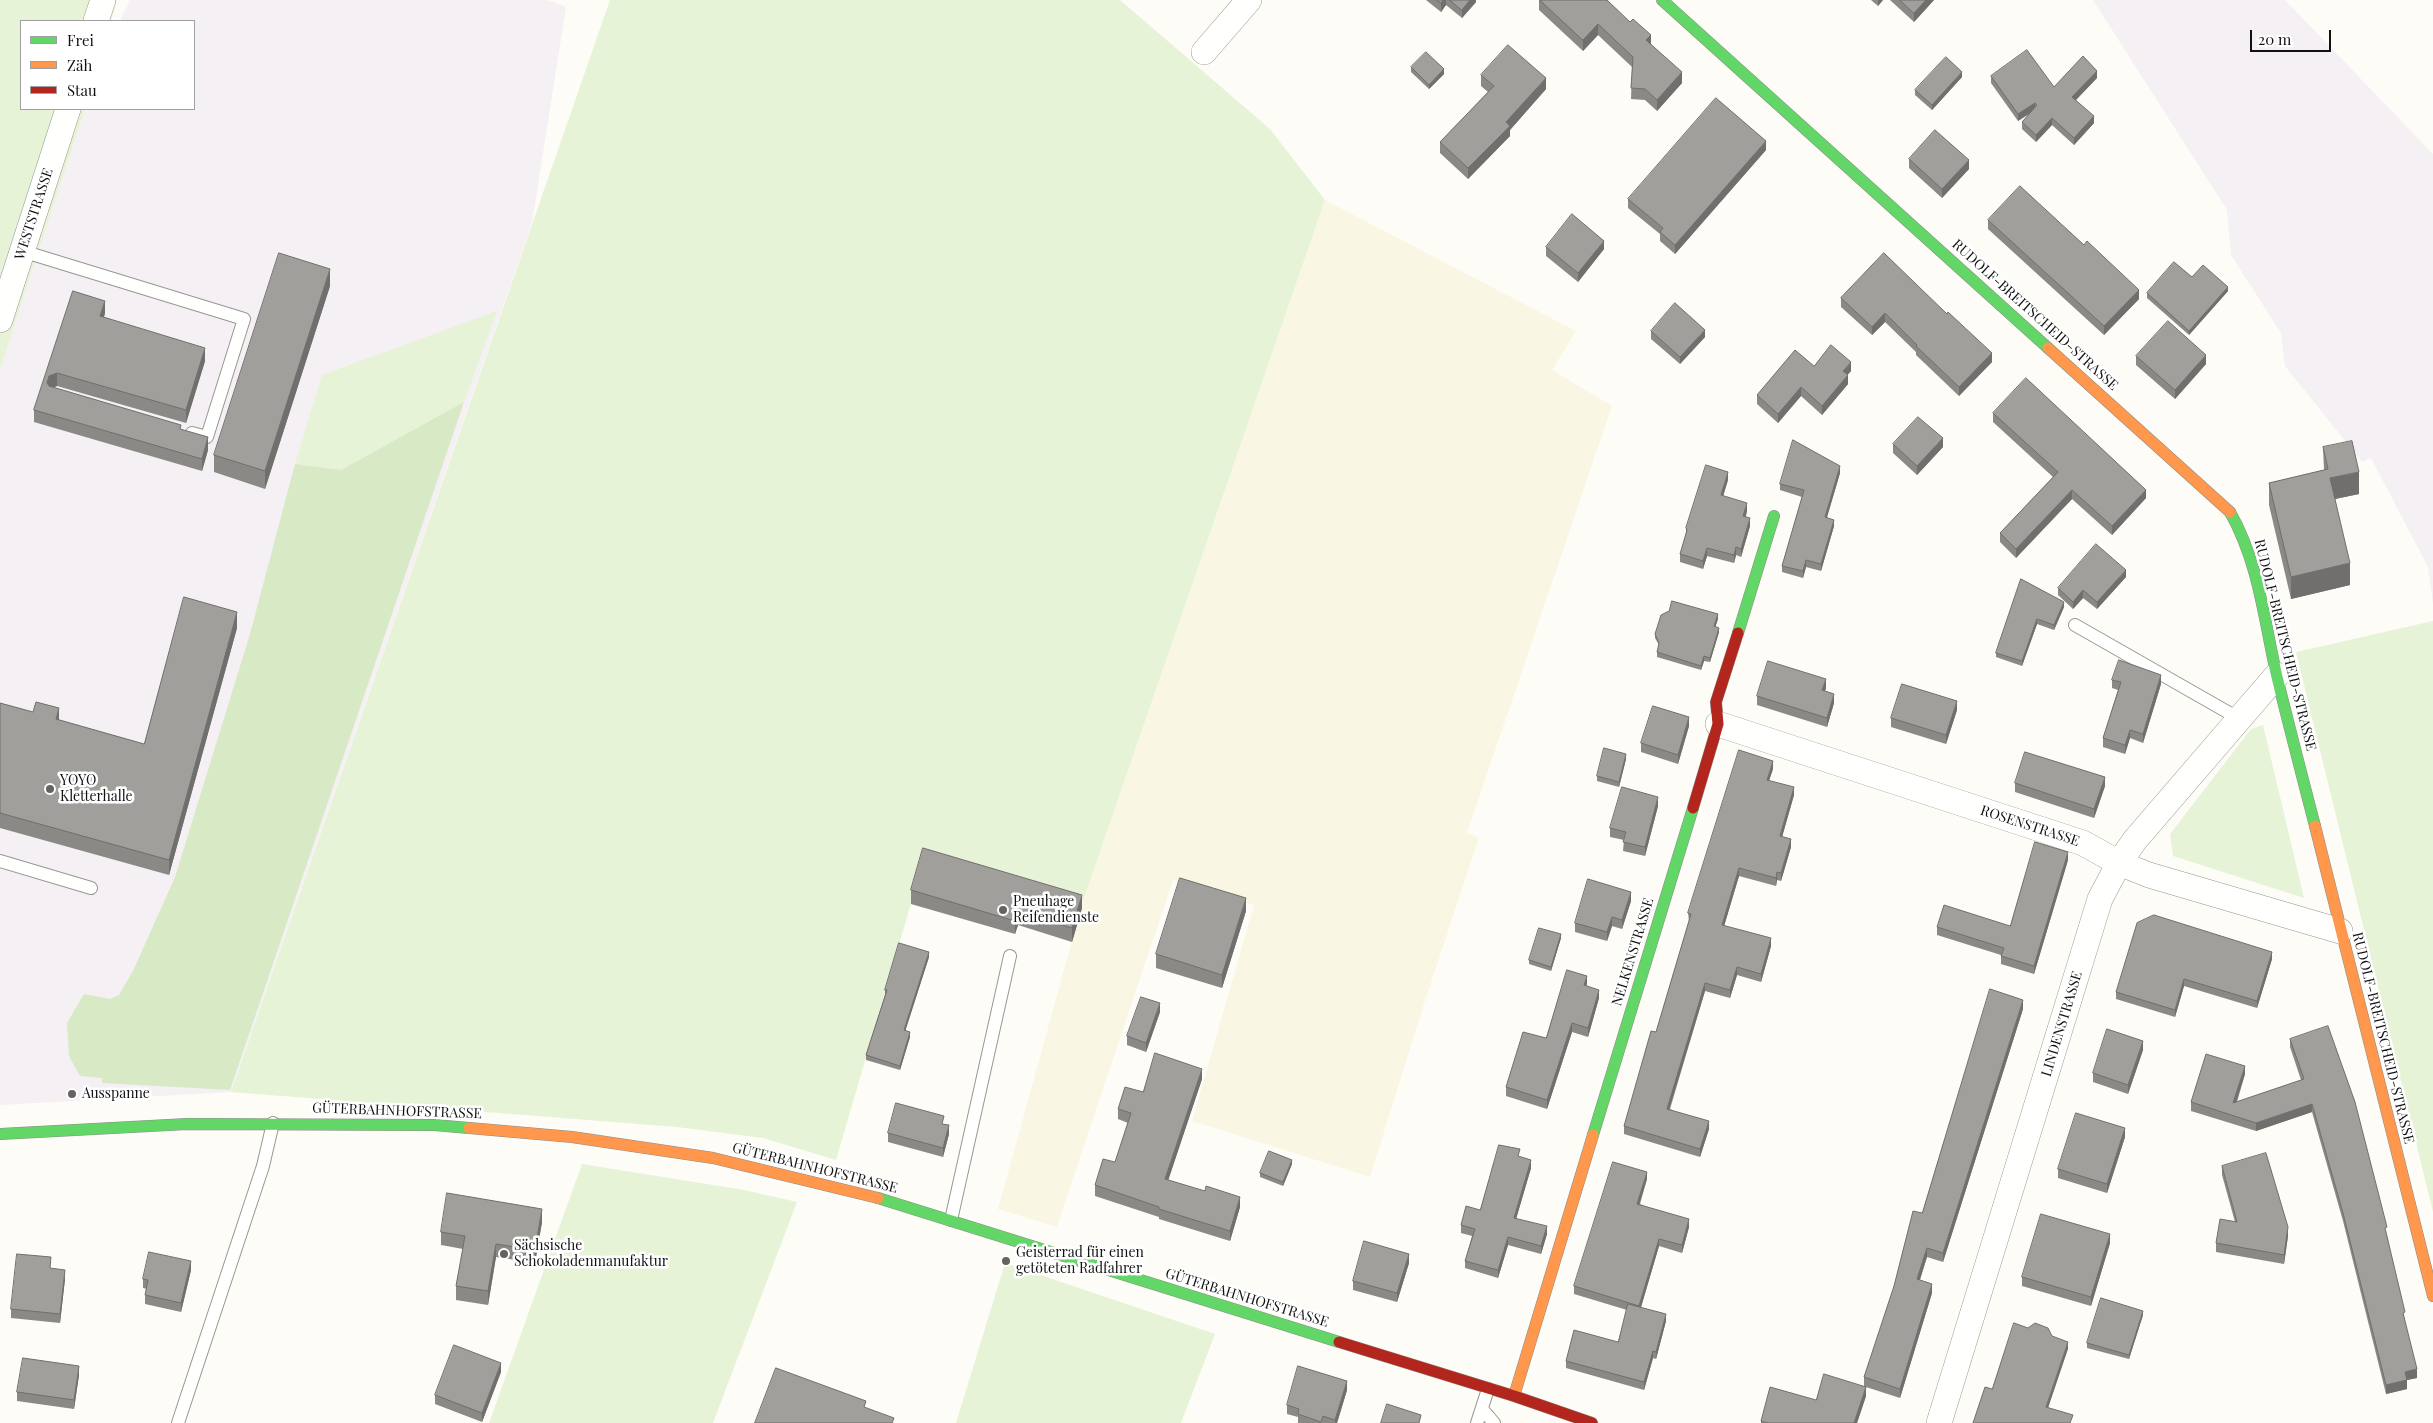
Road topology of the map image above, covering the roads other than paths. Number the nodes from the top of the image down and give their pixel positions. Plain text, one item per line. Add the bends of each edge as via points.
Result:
1 (103, 0) edge
2 (1249, 0) edge
3 (1662, 0) edge
4 (96, 20) edge
5 (1204, 52) dead end
6 (68, 110) edge
7 (22, 251) junction
8 (0, 320) edge
9 (178, 429) edge
10 (1774, 516) dead end
11 (2076, 626) dead end
12 (2277, 675) junction
13 (2238, 718) junction
14 (1718, 724) junction
15 (0, 861) edge
16 (2119, 863) junction
17 (91, 888) dead end
18 (2340, 931) junction
19 (1010, 956) dead end
20 (273, 1122) junction
21 (0, 1134) edge
22 (951, 1220) junction
23 (2433, 1296) edge
24 (1488, 1389) junction
25 (1514, 1396) junction
26 (1482, 1409) junction
27 (178, 1423) edge
28 (1477, 1423) edge
29 (1494, 1423) edge
30 (1592, 1423) edge
31 (1938, 1423) edge

1 - 4 street
2 - 5 street
3 - 12 street, RUDOLF-BREITSCHEID-STRASSE via 2230,512 2242,531
6 - 7 street, WESTSTRASSE
7 - 8 street, WESTSTRASSE
7 - 9 lane via 244,319 207,437
10 - 14 street, NELKENSTRASSE via 1716,702
11 - 13 lane
12 - 13 street, LINDENSTRASSE
12 - 18 street, RUDOLF-BREITSCHEID-STRASSE
13 - 16 street, LINDENSTRASSE
14 - 16 street, ROSENSTRASSE via 2083,843
14 - 25 street, NELKENSTRASSE
15 - 17 lane
16 - 18 street, ROSENSTRASSE via 2149,875
16 - 31 street, LINDENSTRASSE via 2100,899
18 - 23 street, RUDOLF-BREITSCHEID-STRASSE
19 - 22 lane
20 - 21 street, GÜTERBAHNHOFSTRASSE
20 - 22 street, GÜTERBAHNHOFSTRASSE via 434,1125 587,1139 713,1158 885,1200
20 - 27 lane via 263,1166
22 - 24 street, GÜTERBAHNHOFSTRASSE
24 - 25 street, GÜTERBAHNHOFSTRASSE
24 - 26 lane
25 - 30 street, GÜTERBAHNHOFSTRASSE
26 - 28 lane
26 - 29 lane

